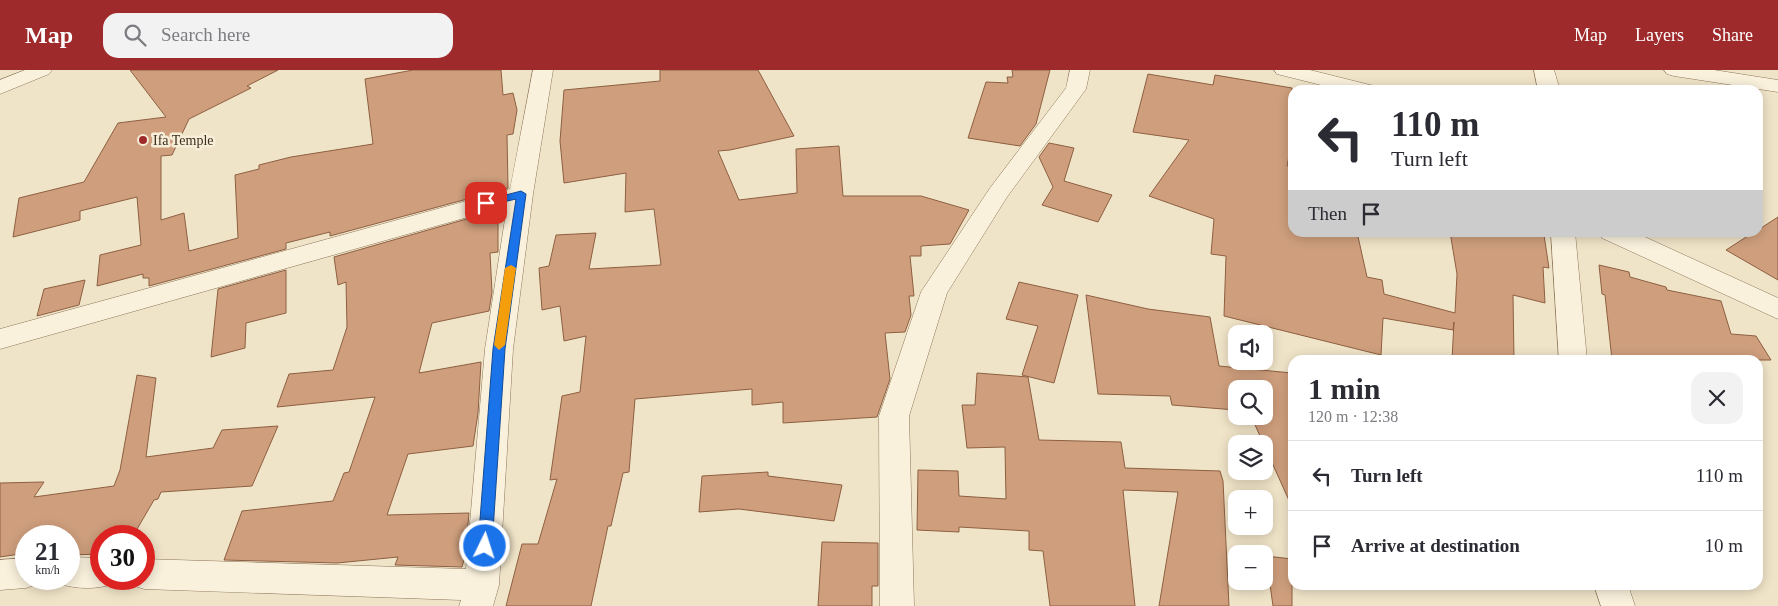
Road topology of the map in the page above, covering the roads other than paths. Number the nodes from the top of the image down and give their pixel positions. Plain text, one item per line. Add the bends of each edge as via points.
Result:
1 (42, 70) edge
2 (543, 70) edge
3 (1080, 70) edge
4 (1544, 70) edge
5 (1674, 70) edge
6 (1298, 71) edge
7 (1349, 85) edge
8 (1548, 85) edge
9 (1778, 86) edge
10 (0, 88) edge
11 (521, 194) junction
12 (1563, 237) edge
13 (1621, 237) edge
14 (1778, 309) edge
15 (0, 339) edge
16 (1573, 355) edge
17 (15, 574) edge
18 (0, 575) edge
19 (155, 575) edge
20 (1613, 590) edge
21 (479, 596) edge
22 (897, 606) edge
23 (1618, 606) edge

1 - 10 street
2 - 11 street
3 - 22 street via 1076,89 998,193 934,292 894,416
4 - 8 street
5 - 9 street
6 - 7 street
11 - 15 street
11 - 21 street via 499,349
12 - 16 street
13 - 14 street
17 - 18 street
19 - 21 street
20 - 23 street

